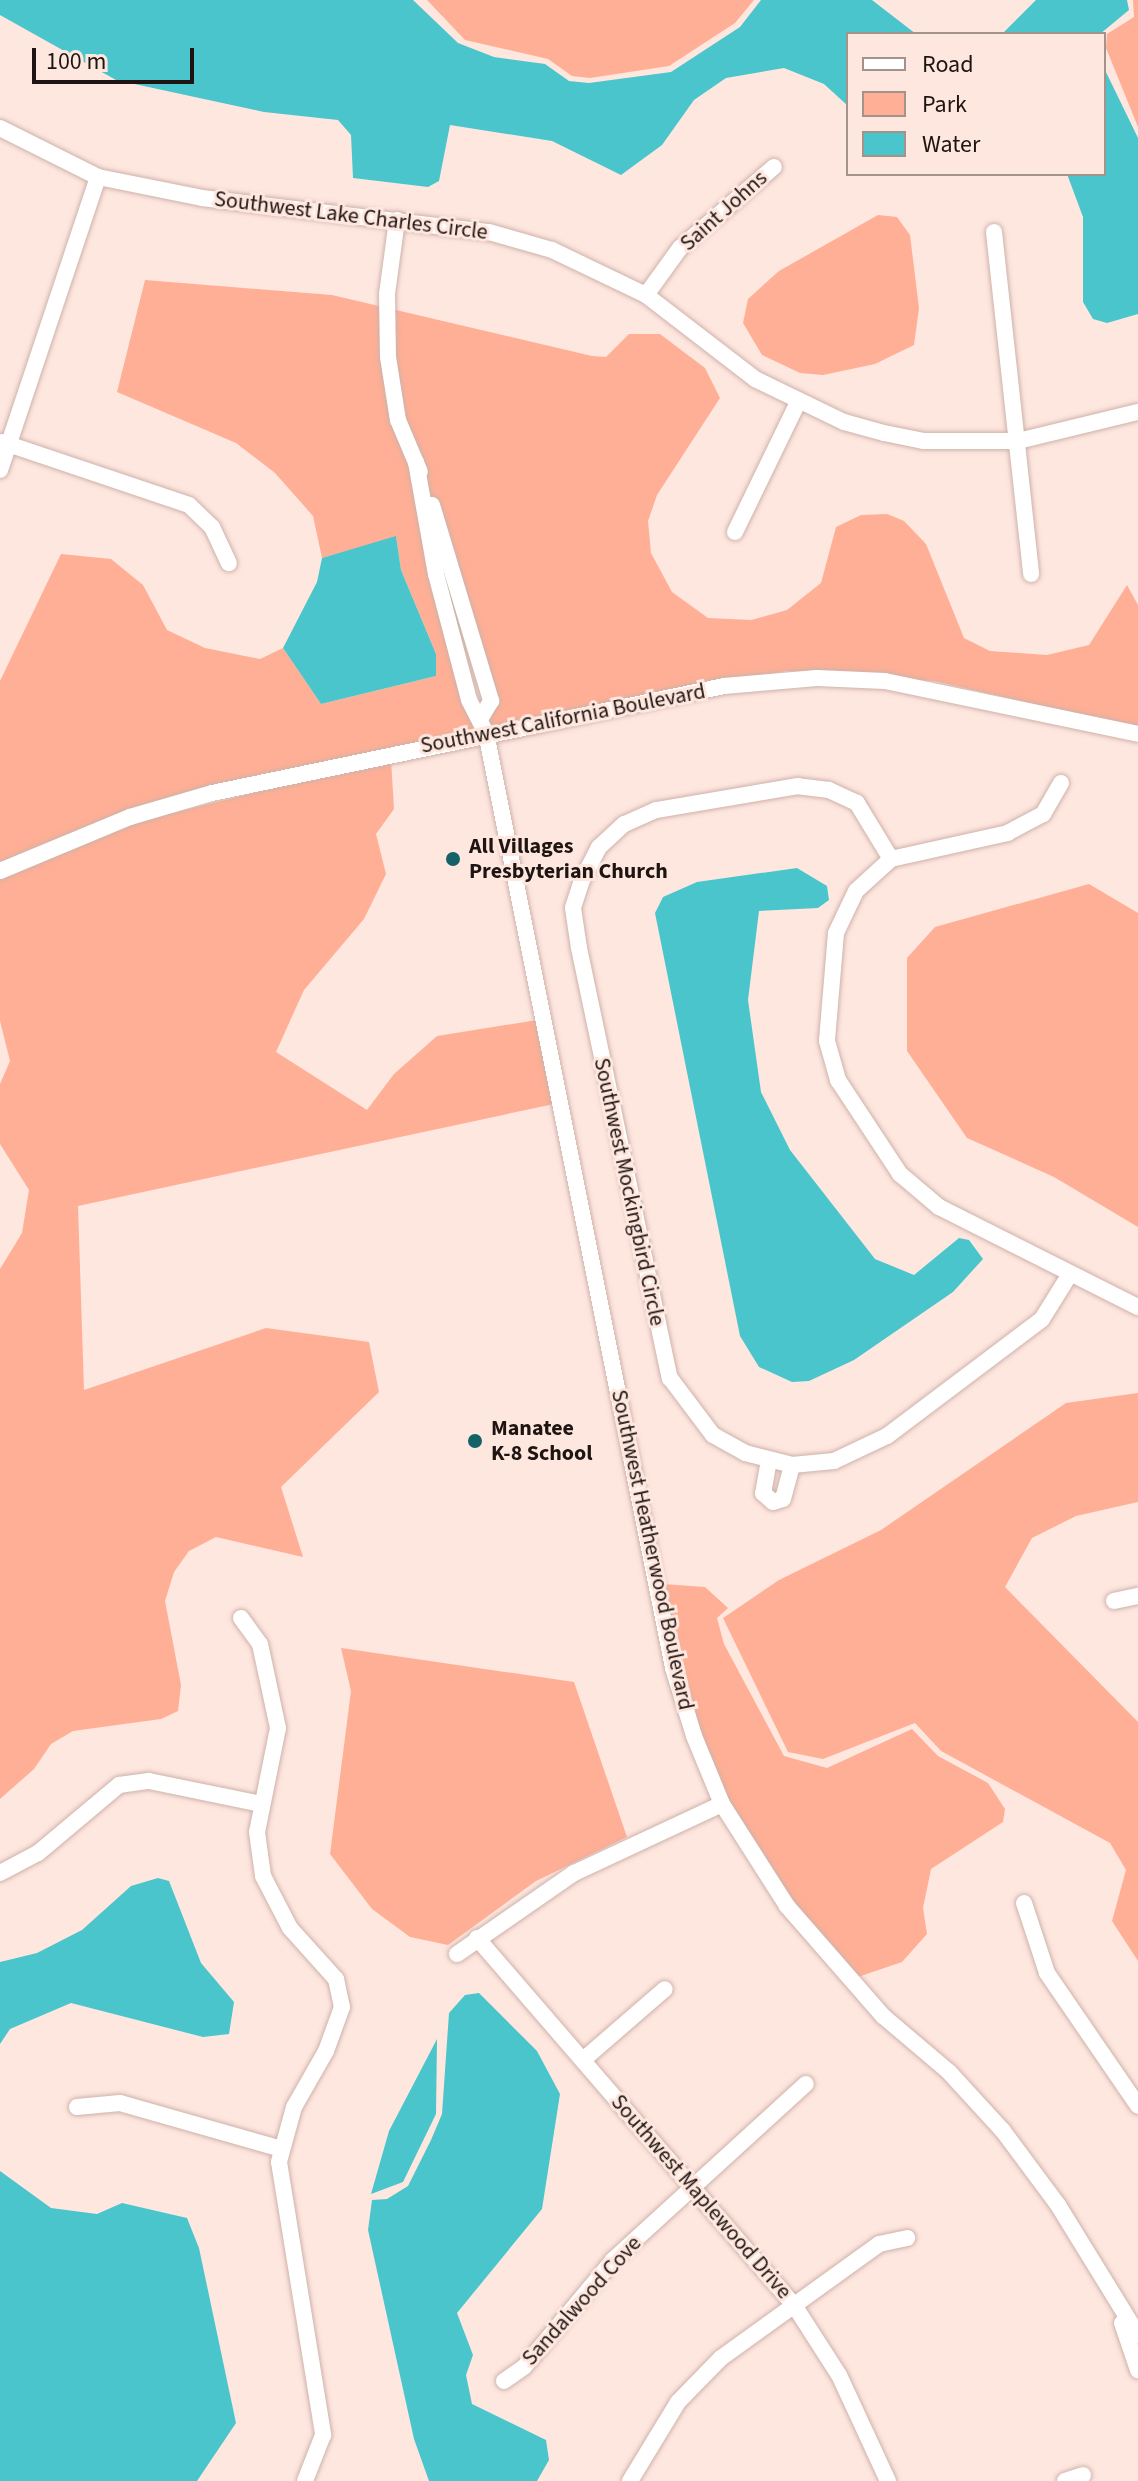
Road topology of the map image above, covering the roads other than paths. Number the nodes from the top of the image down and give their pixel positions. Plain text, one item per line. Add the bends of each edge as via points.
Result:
1 (0, 128) edge
2 (774, 167) dead end
3 (98, 177) junction
4 (397, 220) junction
5 (994, 232) dead end
6 (646, 295) junction
7 (798, 402) junction
8 (1138, 412) edge
9 (1018, 441) junction
10 (4, 443) edge
11 (416, 462) junction
12 (0, 470) edge
13 (735, 532) dead end
14 (229, 563) dead end
15 (1031, 574) dead end
16 (459, 585) junction
17 (441, 591) junction
18 (482, 716) junction
19 (486, 733) junction
20 (1138, 734) edge
21 (1061, 783) dead end
22 (891, 859) junction
23 (0, 871) edge
24 (1070, 1274) junction
25 (1138, 1307) edge
26 (769, 1460) junction
27 (792, 1465) junction
28 (1138, 1596) edge
29 (1114, 1601) dead end
30 (241, 1618) dead end
31 (261, 1804) junction
32 (722, 1804) junction
33 (0, 1873) edge
34 (1024, 1903) dead end
35 (477, 1938) junction
36 (457, 1954) dead end
37 (665, 1989) dead end
38 (583, 2060) junction
39 (806, 2084) dead end
40 (1138, 2106) edge
41 (77, 2107) dead end
42 (281, 2149) junction
43 (696, 2187) junction
44 (907, 2238) dead end
45 (1114, 2298) junction
46 (794, 2305) junction
47 (1138, 2335) edge
48 (1138, 2370) edge
49 (504, 2381) dead end
50 (1083, 2475) dead end
51 (305, 2481) edge
52 (630, 2481) edge
53 (888, 2481) edge
54 (1065, 2481) edge

1 - 3 street, Southwest Lake Charles Circle
2 - 6 street, Saint Johns via 680,248
3 - 4 street, Southwest Lake Charles Circle via 202,198
3 - 10 street
4 - 6 street, Southwest Lake Charles Circle via 489,232 539,247
4 - 11 street, Southwest Heatherwood Boulevard via 387,294 388,357 398,420
5 - 9 street
6 - 7 street, Southwest Lake Charles Circle via 755,379
7 - 9 street, Southwest Lake Charles Circle via 844,422 924,441
7 - 13 street
8 - 9 street, Southwest Lake Charles Circle
9 - 15 street
10 - 12 street
10 - 14 street via 189,505 212,527
11 - 16 street, Southwest Heatherwood Boulevard
11 - 17 street, Southwest Heatherwood Boulevard
16 - 17 street
16 - 18 street, Southwest Heatherwood Boulevard via 491,701
17 - 18 street, Southwest Heatherwood Boulevard via 469,700
18 - 19 street, Southwest Heatherwood Boulevard
19 - 20 street, Southwest California Boulevard via 724,686 817,678 933,687 1072,725
19 - 23 street, Southwest California Boulevard via 212,793 130,817
19 - 32 street, Southwest Heatherwood Boulevard via 673,1668
21 - 22 street via 1043,814 1008,833
22 - 24 street via 856,891 836,933 827,1016 838,1080 900,1174 939,1207
22 - 26 street, Southwest Mockingbird Circle via 857,803 829,790 798,786 656,810 624,824 599,847 573,908 670,1378 713,1435
24 - 25 street
24 - 27 street, Southwest Mockingbird Circle via 1042,1319 887,1436 857,1454
26 - 27 street, Southwest Mockingbird Circle
26 - 27 street via 763,1493 773,1502 783,1499
28 - 29 street
30 - 31 street via 260,1644 276,1702 275,1755
31 - 33 street via 149,1781 119,1785 38,1853
31 - 42 street via 263,1876 290,1928 336,1979 342,2007
32 - 35 street via 574,1873
32 - 45 street, Southwest Heatherwood Boulevard via 787,1906 834,1963 1003,2131 1058,2205
34 - 40 street via 1052,1983
35 - 36 street
35 - 38 street, Southwest Maplewood Drive
37 - 38 street
38 - 43 street, Southwest Maplewood Drive
39 - 43 street, Sandalwood Cove
41 - 42 street via 120,2103
42 - 51 street via 282,2208 323,2435
43 - 46 street, Southwest Maplewood Drive
43 - 49 street, Sandalwood Cove via 613,2260 524,2367
44 - 46 street via 879,2244
45 - 47 street, Southwest Heatherwood Boulevard
45 - 48 street, Southwest Heatherwood Boulevard
46 - 52 street via 721,2358 678,2402
46 - 53 street, Southwest Maplewood Drive via 839,2375
50 - 54 street

